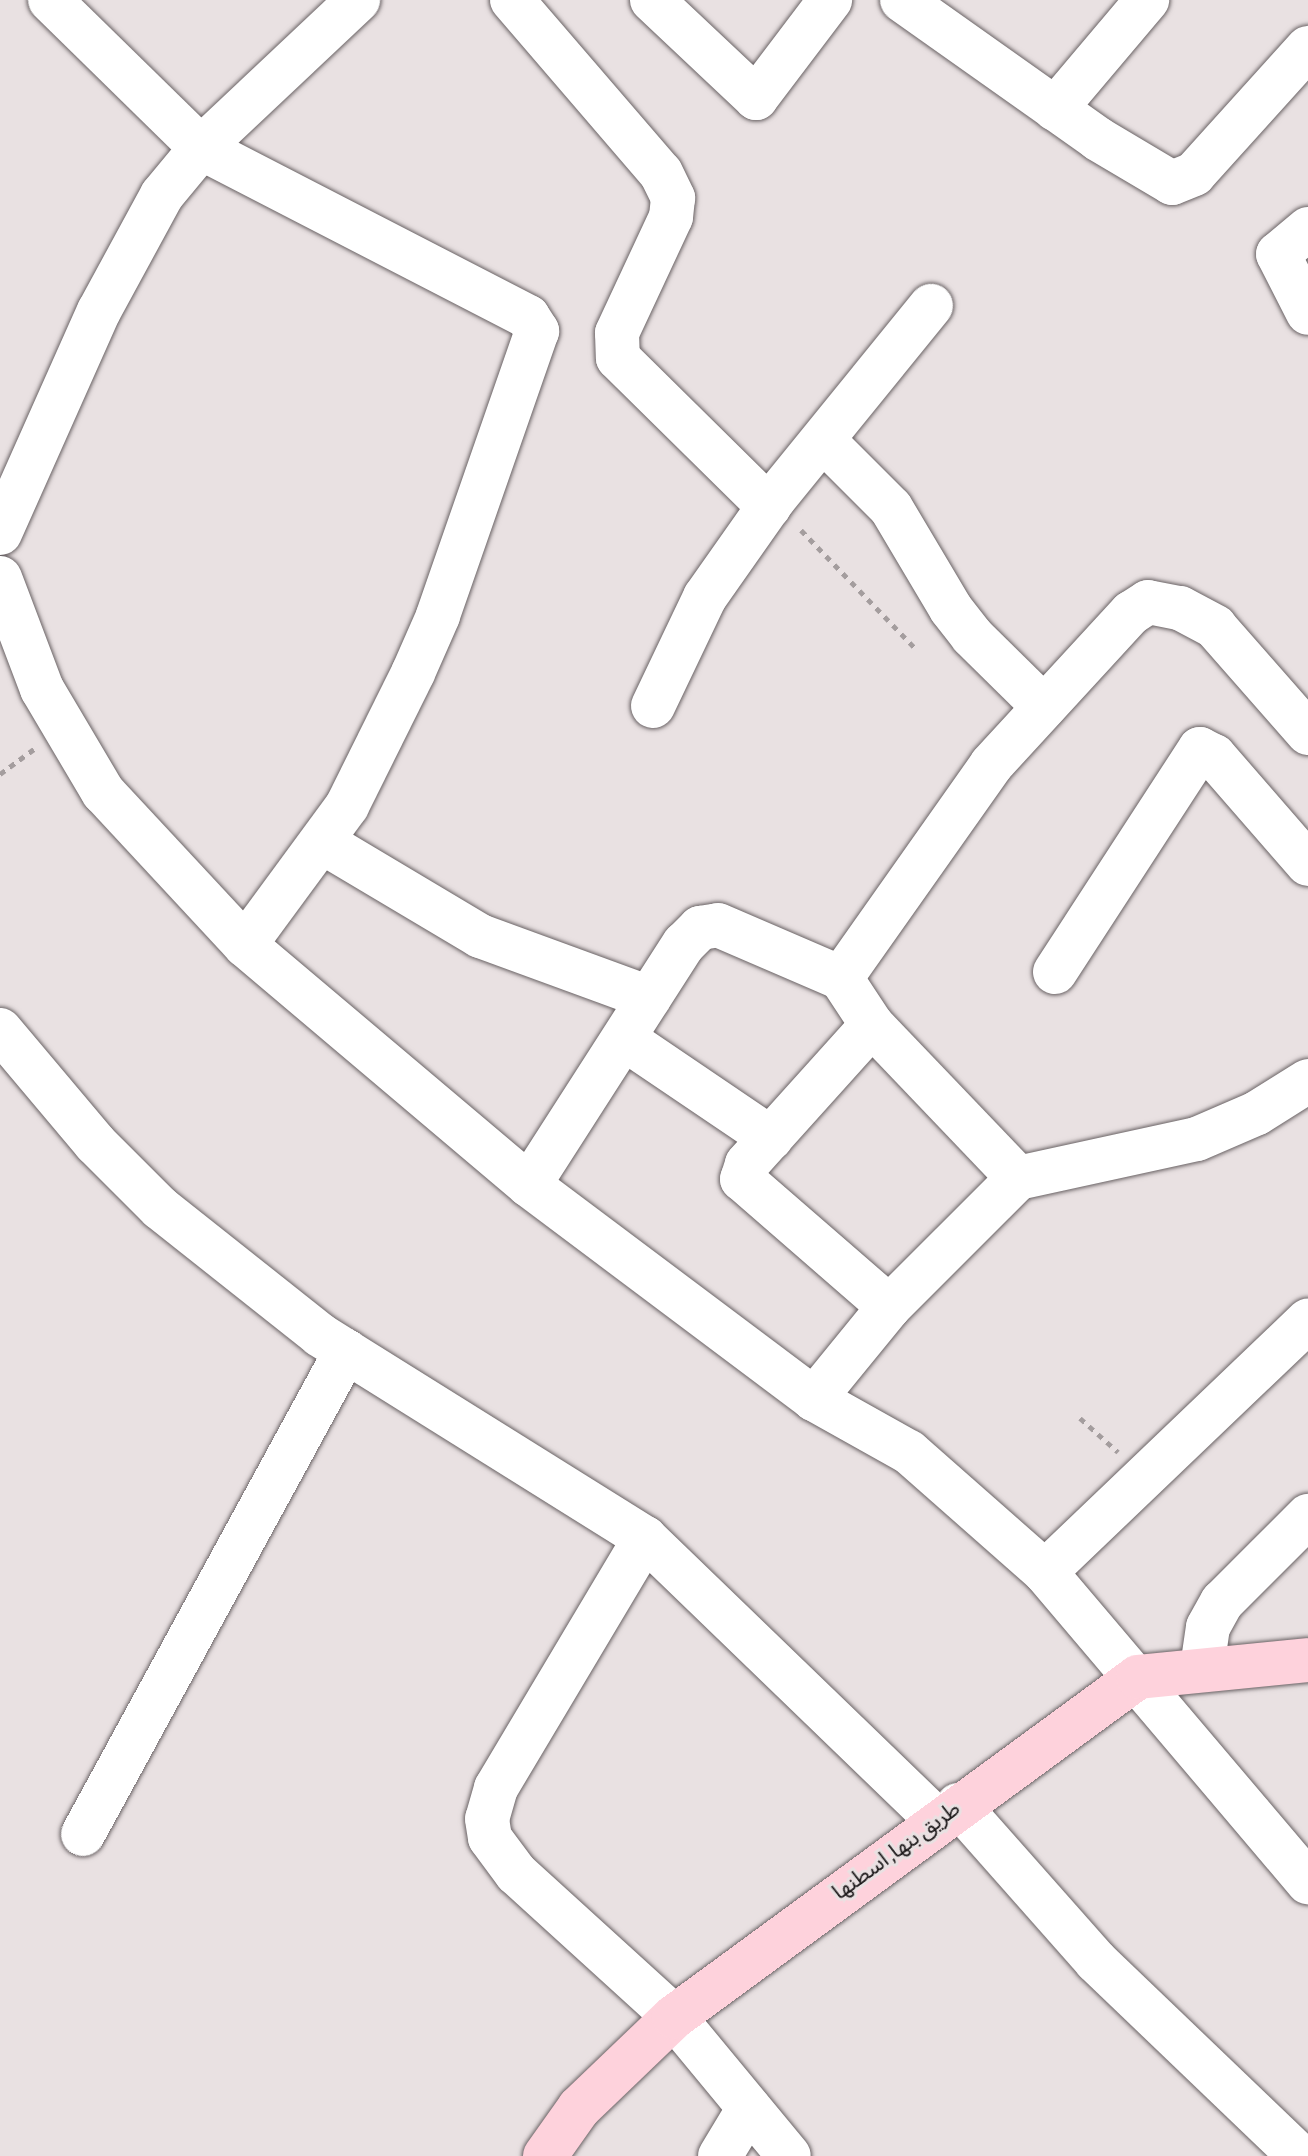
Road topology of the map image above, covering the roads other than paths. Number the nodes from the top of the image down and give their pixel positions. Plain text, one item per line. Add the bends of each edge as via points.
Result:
1 (50, 0) edge
2 (358, 0) edge
3 (512, 0) edge
4 (652, 0) edge
5 (830, 0) edge
6 (902, 0) edge
7 (1147, 0) edge
8 (1308, 48) edge
9 (1055, 109) junction
10 (201, 148) junction
11 (1308, 229) edge
12 (931, 306) dead end
13 (1308, 313) edge
14 (825, 442) junction
15 (771, 503) junction
16 (0, 533) edge
17 (0, 578) edge
18 (653, 706) dead end
19 (1044, 707) junction
20 (1308, 733) edge
21 (324, 843) junction
22 (1308, 864) edge
23 (245, 945) junction
24 (1055, 972) dead end
25 (841, 978) junction
26 (649, 998) junction
27 (872, 1025) junction
28 (0, 1030) edge
29 (626, 1040) junction
30 (1308, 1081) edge
31 (771, 1138) junction
32 (1018, 1178) junction
33 (529, 1185) junction
34 (889, 1307) junction
35 (1306, 1327) edge
36 (346, 1351) junction
37 (814, 1399) junction
38 (1308, 1516) edge
39 (645, 1538) junction
40 (1045, 1572) junction
41 (1308, 1660) edge
42 (1202, 1668) junction
43 (1124, 1686) junction
44 (947, 1812) junction
45 (83, 1834) dead end
46 (1308, 1882) edge
47 (674, 2017) junction
48 (749, 2108) junction
49 (545, 2156) edge
50 (720, 2156) edge
51 (789, 2156) edge
52 (1299, 2156) edge

1 - 10 street
2 - 10 street
3 - 15 street via 661,173 673,198 671,217 617,333 618,358
4 - 5 street via 756,98
6 - 9 street
7 - 9 street via 1132,11
8 - 9 street via 1194,174 1177,183 1155,175
10 - 16 street via 136,236
10 - 21 street via 528,317 537,331 438,616 358,786
11 - 13 street via 1280,250 1278,261
12 - 14 street
14 - 15 street
14 - 19 street via 891,508 972,636
15 - 18 street via 705,597
17 - 23 street via 42,689 103,792
19 - 20 street via 1131,613 1148,602 1162,602 1215,627
19 - 25 street via 991,765
21 - 23 street
21 - 26 street via 480,936
22 - 24 street via 1214,756 1200,749
23 - 33 street
25 - 26 street via 763,942 709,925 691,935
25 - 27 street
26 - 29 street
27 - 31 street
27 - 32 street
28 - 36 street via 95,1143 160,1208
29 - 31 street
29 - 33 street
30 - 32 street via 1257,1113 1197,1139
31 - 34 street via 742,1172 746,1185
32 - 34 street
33 - 37 street
34 - 37 street
35 - 40 street
36 - 39 street
36 - 45 street
37 - 40 street via 909,1452
38 - 42 street via 1222,1602 1208,1627
39 - 44 street
39 - 47 street via 496,1788 487,1819 490,1838 507,1863
40 - 43 street
41 - 42 main road, طريق بنها, اسطنها
42 - 43 main road, طريق بنها, اسطنها
43 - 44 main road, طريق بنها, اسطنها
43 - 46 street
44 - 47 main road, طريق بنها, اسطنها
44 - 52 street
47 - 48 street
47 - 49 main road, طريق بنها, اسطنها via 579,2108
48 - 50 street
48 - 51 street

